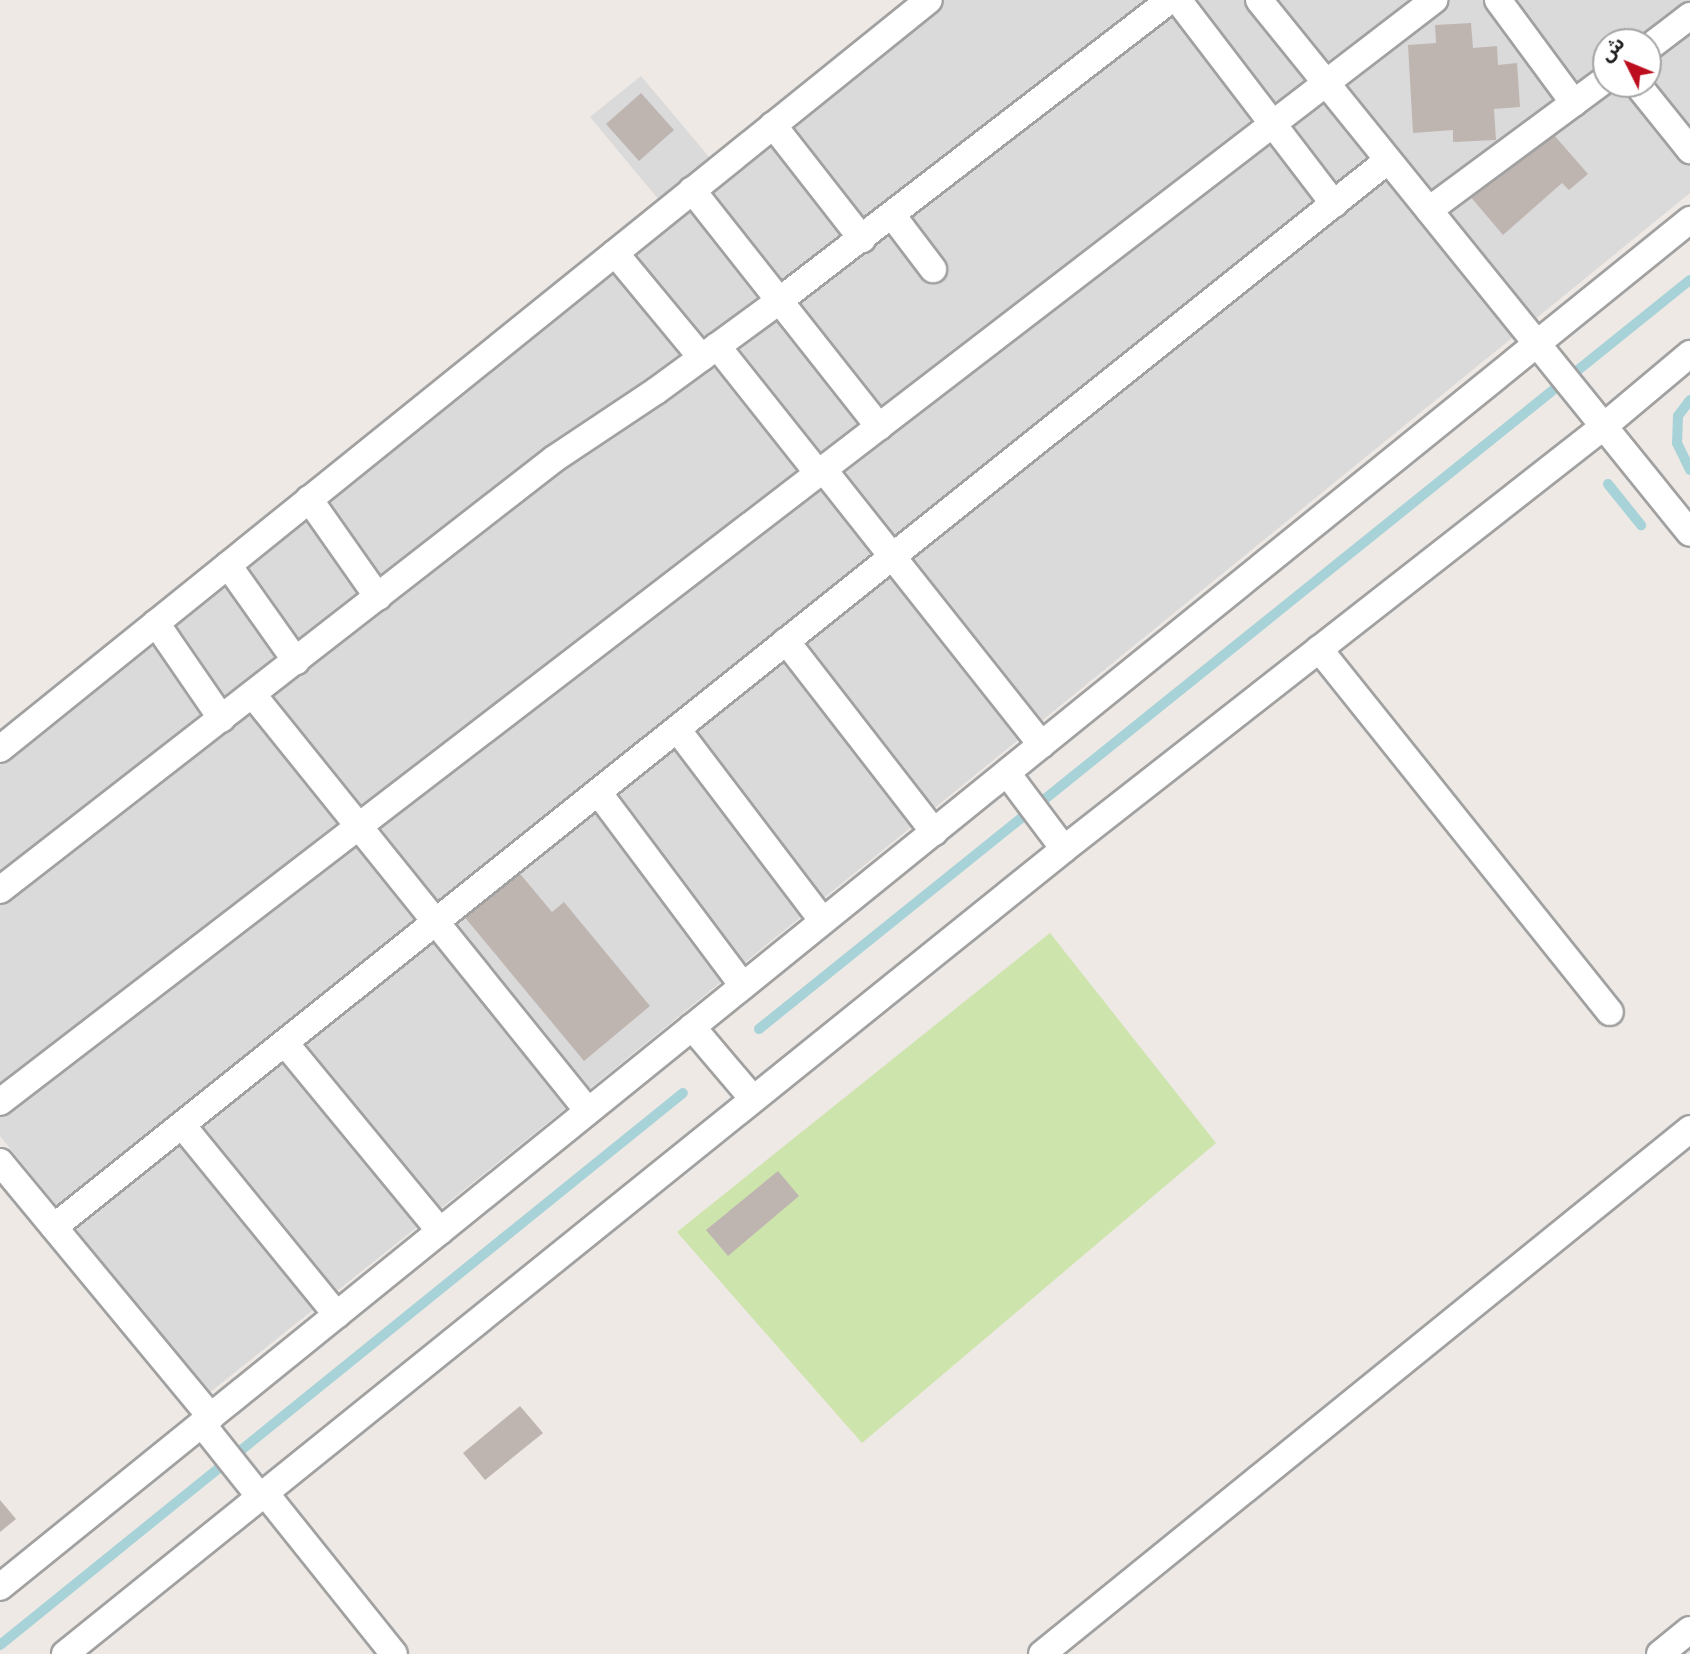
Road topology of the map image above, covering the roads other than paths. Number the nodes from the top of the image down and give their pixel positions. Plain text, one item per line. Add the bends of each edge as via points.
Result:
1 (929, 0) edge
2 (1170, 0) edge
3 (1178, 0) edge
4 (1259, 0) edge
5 (1434, 0) edge
6 (1499, 0) edge
7 (1690, 16) edge
8 (1662, 37) edge
9 (1326, 82) junction
10 (1592, 90) edge
11 (1648, 98) edge
12 (1574, 103) junction
13 (1272, 123) junction
14 (774, 125) junction
15 (1690, 150) edge
16 (1388, 160) junction
17 (692, 190) junction
18 (1334, 204) junction
19 (1429, 210) junction
20 (892, 215) junction
21 (1690, 220) edge
22 (862, 239) junction
23 (615, 253) junction
24 (933, 269) dead end
25 (779, 301) junction
26 (1537, 344) junction
27 (710, 352) junction
28 (1690, 355) edge
29 (878, 427) junction
30 (1603, 427) junction
31 (820, 471) junction
32 (309, 499) junction
33 (1690, 533) edge
34 (893, 557) junction
35 (228, 565) junction
36 (378, 597) junction
37 (156, 623) junction
38 (786, 641) junction
39 (1319, 649) junction
40 (296, 661) junction
41 (253, 695) junction
42 (222, 719) junction
43 (677, 729) junction
44 (1042, 745) junction
45 (0, 749) edge
46 (1007, 772) junction
47 (598, 792) junction
48 (358, 826) junction
49 (934, 832) junction
50 (1064, 849) junction
51 (0, 890) edge
52 (823, 921) junction
53 (435, 922) junction
54 (743, 986) junction
55 (1610, 1012) dead end
56 (692, 1027) junction
57 (285, 1043) junction
58 (753, 1100) junction
59 (0, 1102) edge
60 (589, 1111) junction
61 (182, 1125) junction
62 (1690, 1129) edge
63 (0, 1162) edge
64 (54, 1227) junction
65 (440, 1231) junction
66 (337, 1315) junction
67 (206, 1420) junction
68 (262, 1495) junction
69 (0, 1587) edge
70 (1690, 1630) edge
71 (65, 1654) edge
72 (394, 1654) edge
73 (1042, 1654) edge
74 (1660, 1654) edge

1 - 14 street
2 - 20 street
3 - 13 street
4 - 9 street
5 - 9 street
6 - 12 street
7 - 8 street
9 - 13 street
9 - 16 street
10 - 12 street
11 - 15 street
12 - 19 street
13 - 18 street
13 - 29 street
14 - 17 street
14 - 22 street
16 - 18 street
16 - 19 street
17 - 23 street
17 - 25 street
18 - 34 street
19 - 26 street
20 - 22 street
20 - 24 street
21 - 26 street
22 - 25 street
23 - 27 street
23 - 32 street
25 - 27 street
25 - 29 street
26 - 30 street
26 - 44 street
27 - 31 street
27 - 36 street via 554,459
28 - 30 street
29 - 31 street
30 - 33 street
30 - 39 street
31 - 34 street
31 - 48 street
32 - 35 street
32 - 36 street
34 - 38 street
34 - 44 street
35 - 37 street
35 - 40 street
36 - 40 street
37 - 42 street
37 - 45 street
38 - 43 street
38 - 49 street
39 - 50 street
39 - 55 street
40 - 41 street
41 - 42 street
41 - 48 street
42 - 51 street
43 - 47 street
43 - 52 street
44 - 46 street
46 - 49 street
46 - 50 street
47 - 53 street
47 - 54 street
48 - 53 street
48 - 59 street
49 - 52 street
50 - 58 street
52 - 54 street
53 - 57 street
53 - 60 street
54 - 56 street
56 - 58 street
56 - 60 street
57 - 61 street
57 - 65 street
58 - 68 street
60 - 65 street
61 - 64 street
61 - 66 street
62 - 73 street
63 - 64 street
64 - 67 street
65 - 66 street
66 - 67 street
67 - 68 street
67 - 69 street
68 - 71 street
68 - 72 street
70 - 74 street

